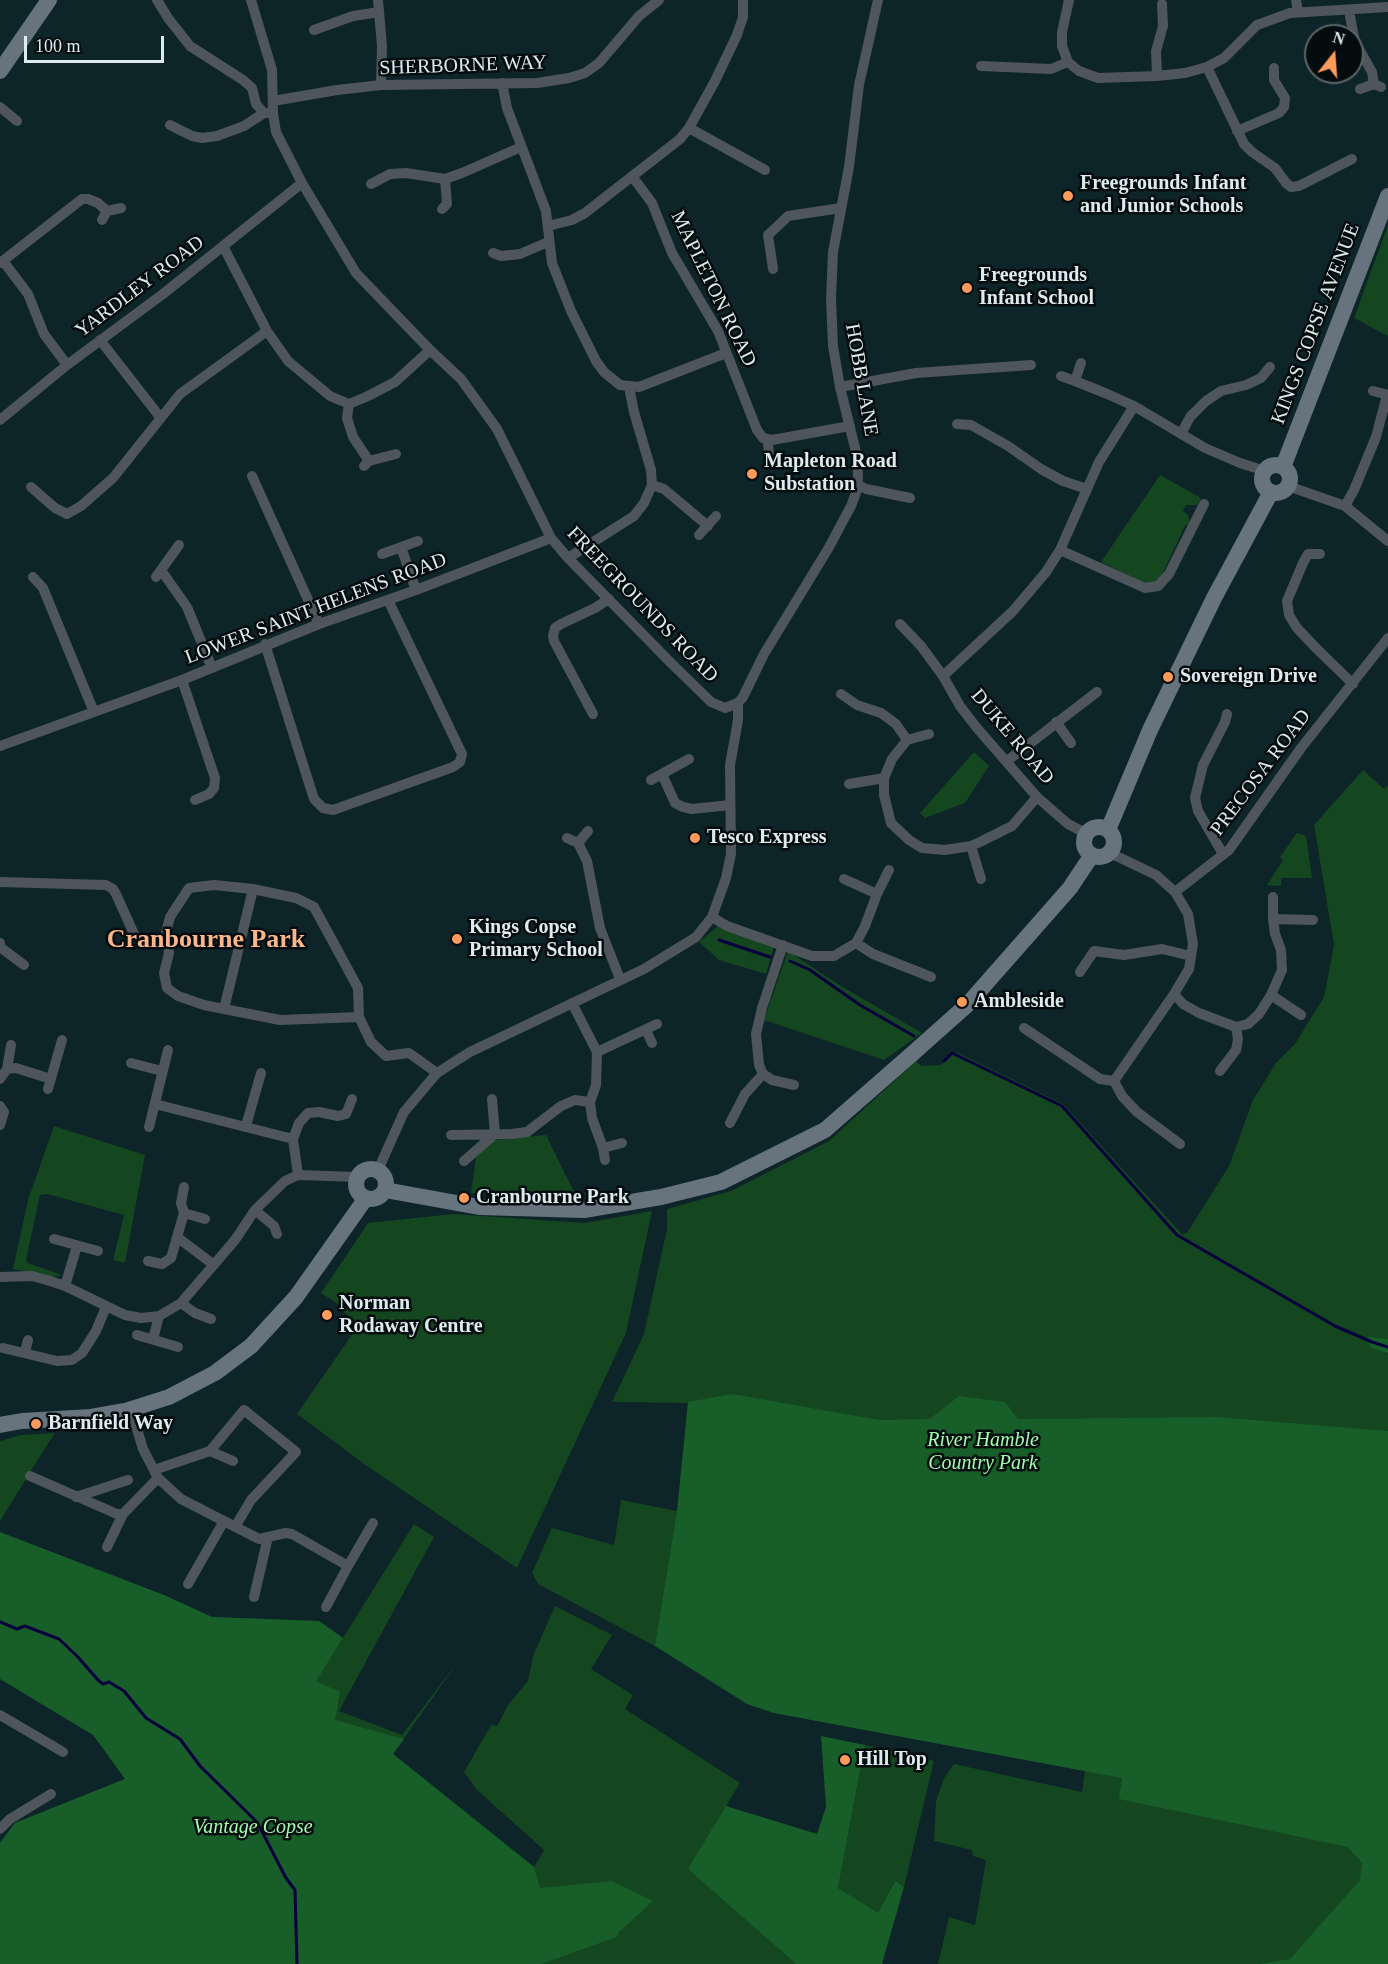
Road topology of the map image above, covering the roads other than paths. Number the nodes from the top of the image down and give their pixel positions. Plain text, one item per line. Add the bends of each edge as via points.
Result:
1 (49, 0) edge
2 (157, 0) edge
3 (250, 0) edge
4 (378, 0) edge
5 (743, 0) edge
6 (878, 0) edge
7 (1069, 0) edge
8 (1296, 0) edge
9 (652, 2) edge
10 (1162, 4) dead end
11 (1388, 7) edge
12 (1349, 11) junction
13 (379, 12) junction
14 (1298, 12) junction
15 (314, 30) dead end
16 (1068, 62) junction
17 (981, 67) dead end
18 (1208, 67) junction
19 (0, 71) edge
20 (1157, 76) junction
21 (1271, 77) dead end
22 (502, 83) junction
23 (381, 86) junction
24 (1360, 89) dead end
25 (273, 101) junction
26 (0, 107) edge
27 (268, 113) junction
28 (17, 121) dead end
29 (689, 128) junction
30 (172, 129) dead end
31 (1237, 131) junction
32 (521, 147) junction
33 (1343, 159) dead end
34 (765, 170) dead end
35 (632, 176) junction
36 (446, 178) junction
37 (302, 183) junction
38 (371, 184) dead end
39 (1388, 196) edge
40 (121, 208) dead end
41 (841, 208) junction
42 (442, 209) dead end
43 (548, 226) junction
44 (548, 242) junction
45 (223, 246) junction
46 (498, 258) dead end
47 (1, 262) edge
48 (773, 269) dead end
49 (267, 331) junction
50 (100, 340) junction
51 (430, 350) junction
52 (726, 352) junction
53 (1081, 363) dead end
54 (67, 365) junction
55 (1031, 365) dead end
56 (1270, 367) dead end
57 (1061, 376) dead end
58 (1075, 381) junction
59 (629, 387) junction
60 (840, 387) junction
61 (1373, 391) dead end
62 (1387, 395) edge
63 (349, 404) junction
64 (1134, 406) junction
65 (160, 417) junction
66 (0, 420) edge
67 (957, 424) dead end
68 (850, 426) junction
69 (1181, 434) junction
70 (768, 440) junction
71 (396, 454) dead end
72 (769, 459) dead end
73 (1283, 467) junction
74 (1265, 471) junction
75 (252, 476) dead end
76 (857, 484) junction
77 (652, 485) junction
78 (1288, 486) junction
79 (31, 487) dead end
80 (1087, 489) junction
81 (1271, 492) junction
82 (910, 498) dead end
83 (1204, 504) dead end
84 (1346, 506) junction
85 (716, 516) dead end
86 (708, 526) junction
87 (699, 535) dead end
88 (551, 538) junction
89 (1388, 540) edge
90 (418, 541) dead end
91 (179, 544) dead end
92 (401, 547) junction
93 (1060, 550) junction
94 (382, 554) dead end
95 (1320, 554) dead end
96 (568, 558) junction
97 (33, 577) dead end
98 (416, 590) junction
99 (609, 599) junction
100 (388, 600) junction
101 (319, 624) junction
102 (900, 624) dead end
103 (1388, 638) edge
104 (265, 644) junction
105 (212, 668) junction
106 (943, 676) junction
107 (182, 680) junction
108 (1353, 684) junction
109 (1097, 692) dead end
110 (841, 694) dead end
111 (738, 703) junction
112 (590, 711) dead end
113 (94, 712) junction
114 (1227, 714) dead end
115 (1056, 722) junction
116 (929, 734) dead end
117 (907, 740) junction
118 (1071, 743) dead end
119 (0, 746) edge
120 (689, 759) dead end
121 (1007, 761) junction
122 (662, 774) junction
123 (884, 778) junction
124 (651, 780) dead end
125 (849, 784) dead end
126 (1037, 797) junction
127 (195, 800) dead end
128 (730, 805) junction
129 (1108, 830) junction
130 (588, 831) dead end
131 (1087, 834) junction
132 (971, 846) junction
133 (1110, 853) junction
134 (1223, 854) junction
135 (1092, 855) junction
136 (889, 870) dead end
137 (844, 879) dead end
138 (981, 879) dead end
139 (0, 882) edge
140 (254, 889) junction
141 (1175, 892) junction
142 (877, 894) junction
143 (1273, 897) dead end
144 (712, 917) junction
145 (1273, 919) junction
146 (1313, 920) dead end
147 (134, 934) dead end
148 (856, 943) junction
149 (783, 945) junction
150 (0, 946) edge
151 (1191, 956) junction
152 (24, 965) dead end
153 (1080, 972) dead end
154 (931, 977) dead end
155 (620, 979) junction
156 (1174, 994) junction
157 (1271, 995) junction
158 (572, 1003) junction
159 (224, 1009) junction
160 (1301, 1015) dead end
161 (358, 1017) junction
162 (657, 1024) dead end
163 (1024, 1028) dead end
164 (1236, 1028) junction
165 (646, 1030) junction
166 (62, 1040) dead end
167 (652, 1042) dead end
168 (11, 1045) dead end
169 (168, 1050) dead end
170 (597, 1052) junction
171 (131, 1063) dead end
172 (7, 1069) junction
173 (162, 1071) junction
174 (1220, 1071) dead end
175 (261, 1073) dead end
176 (437, 1073) junction
177 (763, 1074) junction
178 (0, 1079) edge
179 (1114, 1081) junction
180 (790, 1083) dead end
181 (352, 1099) dead end
182 (492, 1099) dead end
183 (590, 1102) junction
184 (155, 1104) junction
185 (0, 1106) edge
186 (735, 1118) dead end
187 (0, 1125) edge
188 (246, 1126) junction
189 (149, 1127) dead end
190 (495, 1134) junction
191 (451, 1135) dead end
192 (293, 1139) junction
193 (621, 1143) dead end
194 (1180, 1144) dead end
195 (603, 1148) junction
196 (464, 1161) dead end
197 (605, 1161) dead end
198 (378, 1170) junction
199 (298, 1175) junction
200 (358, 1177) junction
201 (184, 1187) dead end
202 (386, 1190) junction
203 (366, 1198) junction
204 (255, 1210) junction
205 (184, 1213) junction
206 (206, 1219) dead end
207 (277, 1229) dead end
208 (177, 1237) junction
209 (54, 1239) dead end
210 (77, 1246) junction
211 (98, 1251) dead end
212 (148, 1262) dead end
213 (214, 1265) junction
214 (0, 1277) edge
215 (65, 1286) junction
216 (180, 1303) junction
217 (106, 1307) junction
218 (159, 1316) junction
219 (211, 1318) dead end
220 (137, 1335) dead end
221 (153, 1339) junction
222 (28, 1340) dead end
223 (178, 1347) dead end
224 (3, 1348) dead end
225 (25, 1352) junction
226 (131, 1409) junction
227 (0, 1425) edge
228 (210, 1450) junction
229 (232, 1461) dead end
230 (156, 1474) junction
231 (30, 1476) dead end
232 (128, 1480) dead end
233 (76, 1497) junction
234 (123, 1514) junction
235 (224, 1521) junction
236 (373, 1523) dead end
237 (235, 1527) junction
238 (268, 1537) junction
239 (107, 1547) dead end
240 (348, 1566) junction
241 (188, 1584) dead end
242 (254, 1597) dead end
243 (326, 1607) dead end
244 (0, 1715) edge
245 (63, 1752) dead end
246 (51, 1794) dead end
247 (0, 1829) edge

1 - 19 street
2 - 27 street, FREEGROUNDS ROAD via 190,46 252,88 256,104
3 - 25 street via 272,70
4 - 13 street
5 - 29 street via 737,34
6 - 41 street, HOBB LANE via 859,85
7 - 16 street via 1062,32
8 - 14 street
9 - 22 street, SHERBORNE WAY via 606,56 585,73 547,82
10 - 20 street
11 - 12 street
12 - 14 street
12 - 24 street via 1355,42 1377,86
13 - 15 street via 353,16
13 - 23 street
14 - 18 street via 1257,25 1224,58
16 - 17 street via 1051,69
16 - 20 street via 1098,78
18 - 20 street
18 - 31 street
21 - 31 street via 1285,99 1284,107 1279,113
22 - 23 street, SHERBORNE WAY
22 - 32 street
23 - 25 street, SHERBORNE WAY
25 - 27 street
26 - 28 street
27 - 30 street via 217,136 202,138
27 - 37 street, FREEGROUNDS ROAD
29 - 34 street
29 - 35 street
31 - 33 street via 1244,144 1275,168 1291,187
32 - 36 street
32 - 43 street
35 - 43 street via 585,213
35 - 52 street, MAPLETON ROAD via 652,203 672,253
36 - 38 street via 406,172 390,174
36 - 42 street via 447,204
37 - 45 street, YARDLEY ROAD
37 - 51 street, FREEGROUNDS ROAD via 356,273
39 - 73 street, KINGS COPSE AVENUE
40 - 47 street via 104,216 98,203 88,195
41 - 48 street via 788,216 768,235
41 - 60 street, HOBB LANE via 832,252 831,299
43 - 44 street
44 - 46 street
44 - 59 street via 571,311 596,361 612,380
45 - 49 street
45 - 50 street, YARDLEY ROAD
47 - 54 street via 28,294 44,334
49 - 63 street via 288,361 330,396
49 - 65 street via 180,394
50 - 54 street, YARDLEY ROAD
50 - 65 street
51 - 63 street via 395,382
51 - 88 street, FREEGROUNDS ROAD via 461,379 497,429
52 - 59 street via 658,381
52 - 70 street, MAPLETON ROAD via 757,430
53 - 58 street
54 - 66 street, YARDLEY ROAD
55 - 60 street via 916,373
56 - 69 street via 1247,389 1221,391 1206,401 1190,417
57 - 58 street
58 - 64 street
59 - 77 street
60 - 68 street, HOBB LANE
61 - 62 street
62 - 84 street via 1376,437
63 - 71 street via 347,418 366,463
64 - 69 street
64 - 80 street
65 - 79 street via 113,478 67,514
67 - 80 street via 973,421 1041,469
68 - 70 street
68 - 76 street, HOBB LANE via 857,456
69 - 74 street via 1214,452
70 - 72 street
73 - 74 street via 1275,465
73 - 78 street via 1290,477
74 - 81 street via 1264,485
75 - 101 street
76 - 82 street
76 - 111 street, HOBB LANE via 851,506 828,549
77 - 86 street via 664,489
77 - 96 street via 634,516
78 - 81 street via 1281,492
78 - 84 street
80 - 93 street
81 - 129 street via 1155,720
83 - 93 street via 1193,512 1168,573 1158,586 1145,588
84 - 89 street
85 - 86 street
86 - 87 street
88 - 96 street, FREEGROUNDS ROAD
88 - 98 street, LOWER SAINT HELENS ROAD
90 - 92 street
91 - 105 street via 159,573 187,607
92 - 94 street
92 - 98 street
93 - 106 street via 1013,611
95 - 108 street via 1304,550 1287,600 1289,615
96 - 99 street, FREEGROUNDS ROAD
97 - 113 street via 47,596
98 - 100 street, LOWER SAINT HELENS ROAD
99 - 111 street, FREEGROUNDS ROAD via 711,702 725,708
99 - 112 street via 561,624 553,636
100 - 101 street, LOWER SAINT HELENS ROAD
100 - 104 street via 462,754 460,762 333,810 323,808 314,799
101 - 104 street, LOWER SAINT HELENS ROAD
102 - 106 street, DUKE ROAD
103 - 108 street, PRECOSA ROAD
104 - 105 street, LOWER SAINT HELENS ROAD
105 - 107 street, LOWER SAINT HELENS ROAD
106 - 121 street, DUKE ROAD via 960,706
107 - 113 street, LOWER SAINT HELENS ROAD
107 - 127 street via 215,778 209,794
108 - 134 street, PRECOSA ROAD
109 - 115 street
110 - 117 street via 857,705 881,713 896,724
111 - 128 street via 730,765
113 - 119 street, LOWER SAINT HELENS ROAD
114 - 134 street via 1203,765 1195,798 1198,811
115 - 118 street
115 - 121 street
116 - 117 street
117 - 123 street
120 - 122 street
121 - 126 street, DUKE ROAD
122 - 124 street
122 - 128 street via 675,803 683,807
123 - 125 street
123 - 132 street via 891,823 909,840 922,848
126 - 131 street, DUKE ROAD via 1068,824
126 - 132 street via 1012,826
128 - 144 street via 731,854
129 - 131 street via 1096,828
129 - 133 street via 1114,839
130 - 155 street via 573,840 587,861 600,928
131 - 135 street via 1084,843
132 - 138 street via 982,866
133 - 135 street via 1102,857
133 - 141 street via 1156,875
134 - 141 street, PRECOSA ROAD
135 - 202 street via 1071,888 967,1005 926,1042 825,1130 721,1182 584,1210 479,1207
136 - 142 street
137 - 142 street
139 - 147 street via 106,885 116,894
140 - 159 street
140 - 159 street via 214,885 189,888 170,917 166,932 167,988 178,996
140 - 161 street via 296,898 314,907 358,988
141 - 151 street via 1188,914
142 - 148 street
143 - 145 street
144 - 149 street
144 - 155 street via 688,943
145 - 146 street
145 - 157 street via 1282,969
148 - 149 street via 834,956 812,956
148 - 154 street
149 - 177 street via 756,1034
150 - 152 street
151 - 153 street via 1162,949 1125,955 1094,951
151 - 156 street via 1189,969
155 - 158 street
156 - 164 street via 1199,1013
156 - 179 street
157 - 160 street
157 - 164 street via 1259,1014
158 - 170 street
158 - 176 street via 470,1052
159 - 161 street via 280,1020
161 - 176 street via 370,1042 386,1056 409,1053
162 - 165 street
163 - 179 street via 1100,1079
164 - 174 street via 1236,1050
165 - 167 street
165 - 170 street
166 - 172 street via 50,1084 16,1068
168 - 172 street
169 - 173 street
170 - 183 street via 596,1085
171 - 173 street
172 - 178 street
173 - 184 street
175 - 188 street
176 - 198 street via 404,1112
177 - 180 street
177 - 186 street via 745,1094
179 - 194 street via 1137,1112
181 - 192 street via 346,1114 308,1113
182 - 190 street
183 - 190 street via 575,1100 561,1106 527,1132
183 - 195 street
184 - 188 street
184 - 189 street
185 - 187 street via 4,1112
188 - 192 street
190 - 191 street
190 - 196 street
192 - 199 street
193 - 195 street
195 - 197 street
198 - 200 street via 365,1170
198 - 202 street via 385,1178
199 - 200 street
199 - 204 street via 285,1181
200 - 203 street via 356,1186
201 - 205 street
202 - 203 street via 379,1198
203 - 226 street via 296,1298 251,1346 215,1372 169,1397
204 - 207 street
204 - 213 street
205 - 206 street
205 - 208 street
208 - 212 street via 171,1258 162,1264
208 - 213 street
209 - 210 street
210 - 211 street
210 - 215 street
213 - 216 street
214 - 215 street via 32,1276
215 - 217 street
216 - 218 street
216 - 219 street
217 - 218 street via 141,1318
217 - 225 street via 82,1353 72,1360
218 - 221 street
220 - 221 street
221 - 223 street
222 - 225 street
224 - 225 street
226 - 227 street via 91,1417
226 - 230 street via 143,1449
228 - 229 street
228 - 230 street
228 - 237 street via 244,1410 296,1452 251,1500
230 - 234 street
230 - 235 street via 181,1499
231 - 233 street
232 - 233 street
233 - 234 street
234 - 239 street
235 - 237 street
235 - 241 street
236 - 240 street
237 - 238 street via 259,1539
238 - 240 street via 292,1534
238 - 242 street
240 - 243 street
244 - 245 street
246 - 247 street

